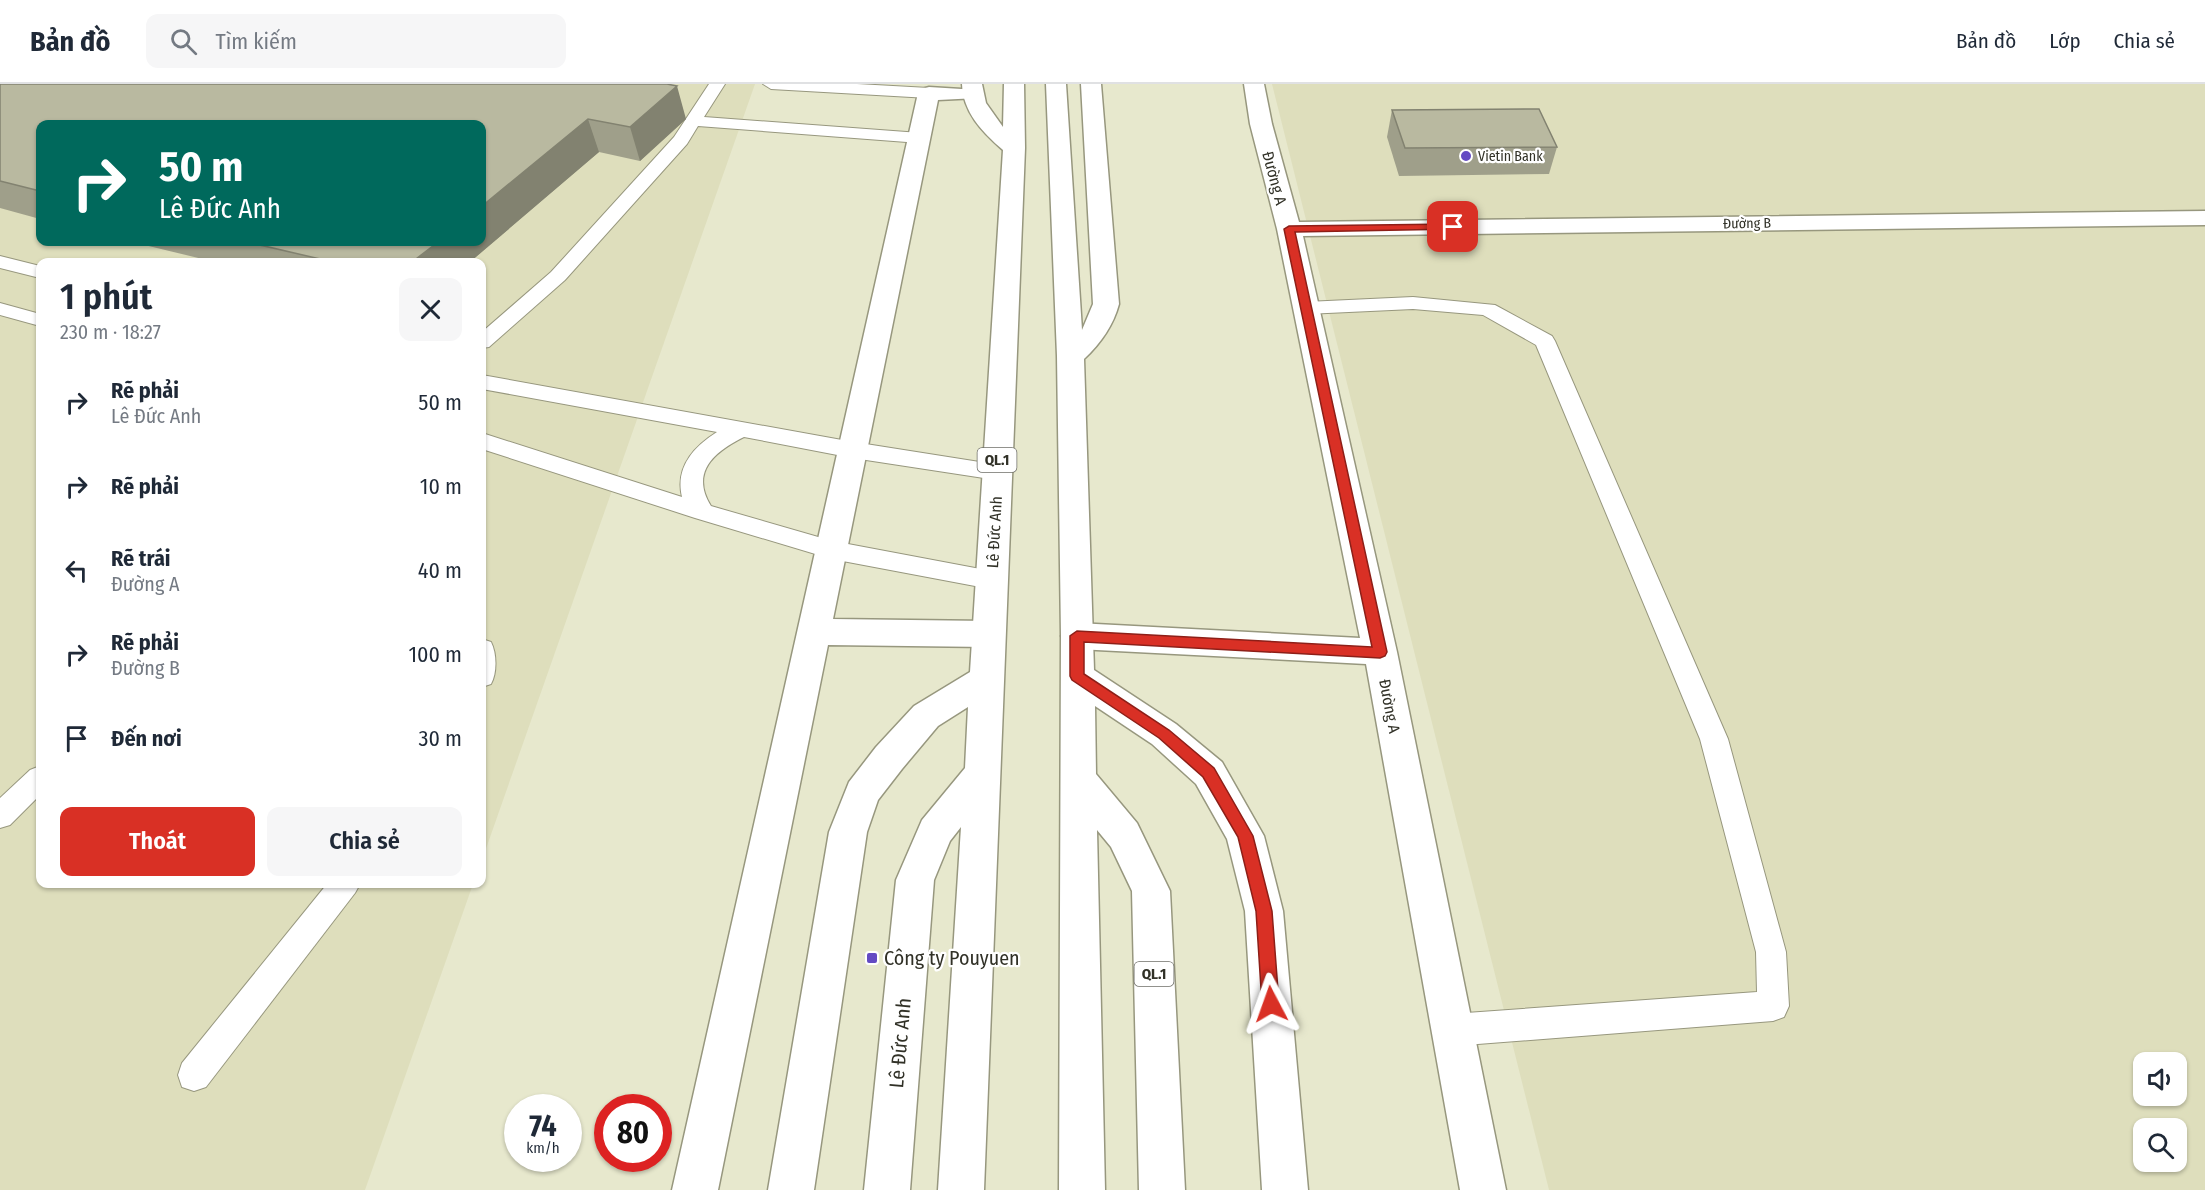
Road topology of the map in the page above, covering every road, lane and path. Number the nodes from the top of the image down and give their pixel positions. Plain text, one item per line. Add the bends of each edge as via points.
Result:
1 (717, 84) edge
2 (771, 84) edge
3 (1014, 84) edge
4 (1056, 84) edge
5 (1091, 84) edge
6 (1254, 84) edge
7 (815, 85) edge
8 (977, 87) edge
9 (929, 93) junction
10 (694, 121) junction
11 (920, 138) junction
12 (1014, 148) junction
13 (2205, 218) edge
14 (1289, 229) junction
15 (0, 262) edge
16 (36, 271) edge
17 (1306, 308) junction
18 (0, 309) edge
19 (36, 319) edge
20 (486, 339) edge
21 (1070, 357) junction
22 (486, 383) edge
23 (741, 429) junction
24 (486, 442) edge
25 (853, 450) junction
26 (997, 472) junction
27 (703, 512) junction
28 (832, 550) junction
29 (991, 580) junction
30 (814, 632) junction
31 (988, 634) junction
32 (1077, 636) junction
33 (1380, 652) junction
34 (1077, 676) junction
35 (986, 679) junction
36 (982, 772) junction
37 (1079, 780) junction
38 (36, 781) edge
39 (0, 816) edge
40 (342, 888) edge
41 (1452, 1030) junction
42 (194, 1075) dead end
43 (695, 1190) edge
44 (791, 1190) edge
45 (887, 1190) edge
46 (961, 1190) edge
47 (1082, 1190) edge
48 (1162, 1190) edge
49 (1285, 1190) edge
50 (1483, 1190) edge

1 - 10 lane
2 - 7 lane
3 - 12 main road, Lê Đức Anh / QL.1
4 - 21 main road
5 - 21 main road via 1106,304 1102,322
6 - 14 main road, Đường A
7 - 9 lane
8 - 9 main road
8 - 12 main road via 982,116
9 - 11 main road
10 - 11 lane
10 - 20 lane via 558,276
11 - 25 main road
12 - 26 main road, Lê Đức Anh / QL.1
13 - 14 main road, Đường B
14 - 17 main road, Đường A
15 - 16 lane
17 - 33 main road, Đường A
17 - 41 lane via 1413,303 1488,309 1545,341 1714,739 1771,952 1773,1006
18 - 19 lane
21 - 32 main road
22 - 23 lane
23 - 25 lane
23 - 27 lane via 713,444 695,466 690,490
24 - 27 lane
25 - 26 lane
25 - 28 main road
26 - 29 main road, Lê Đức Anh / QL.1
27 - 28 lane
28 - 29 lane
28 - 30 main road
29 - 31 main road, Lê Đức Anh / QL.1
30 - 31 main road
30 - 43 main road
31 - 35 main road, Lê Đức Anh / QL.1
32 - 33 main road
32 - 34 main road
33 - 41 main road, Đường A
34 - 37 main road
34 - 49 main road via 1164,734 1209,773 1245,836 1264,911
35 - 36 main road, Lê Đức Anh / QL.1
35 - 44 main road via 926,716 862,793 848,832
36 - 45 main road, Lê Đức Anh via 935,832 915,880
36 - 46 main road, Lê Đức Anh / QL.1
37 - 47 main road
37 - 48 main road, QL.1 via 1124,835 1151,891
38 - 39 lane
40 - 42 lane
41 - 50 main road, Đường A

